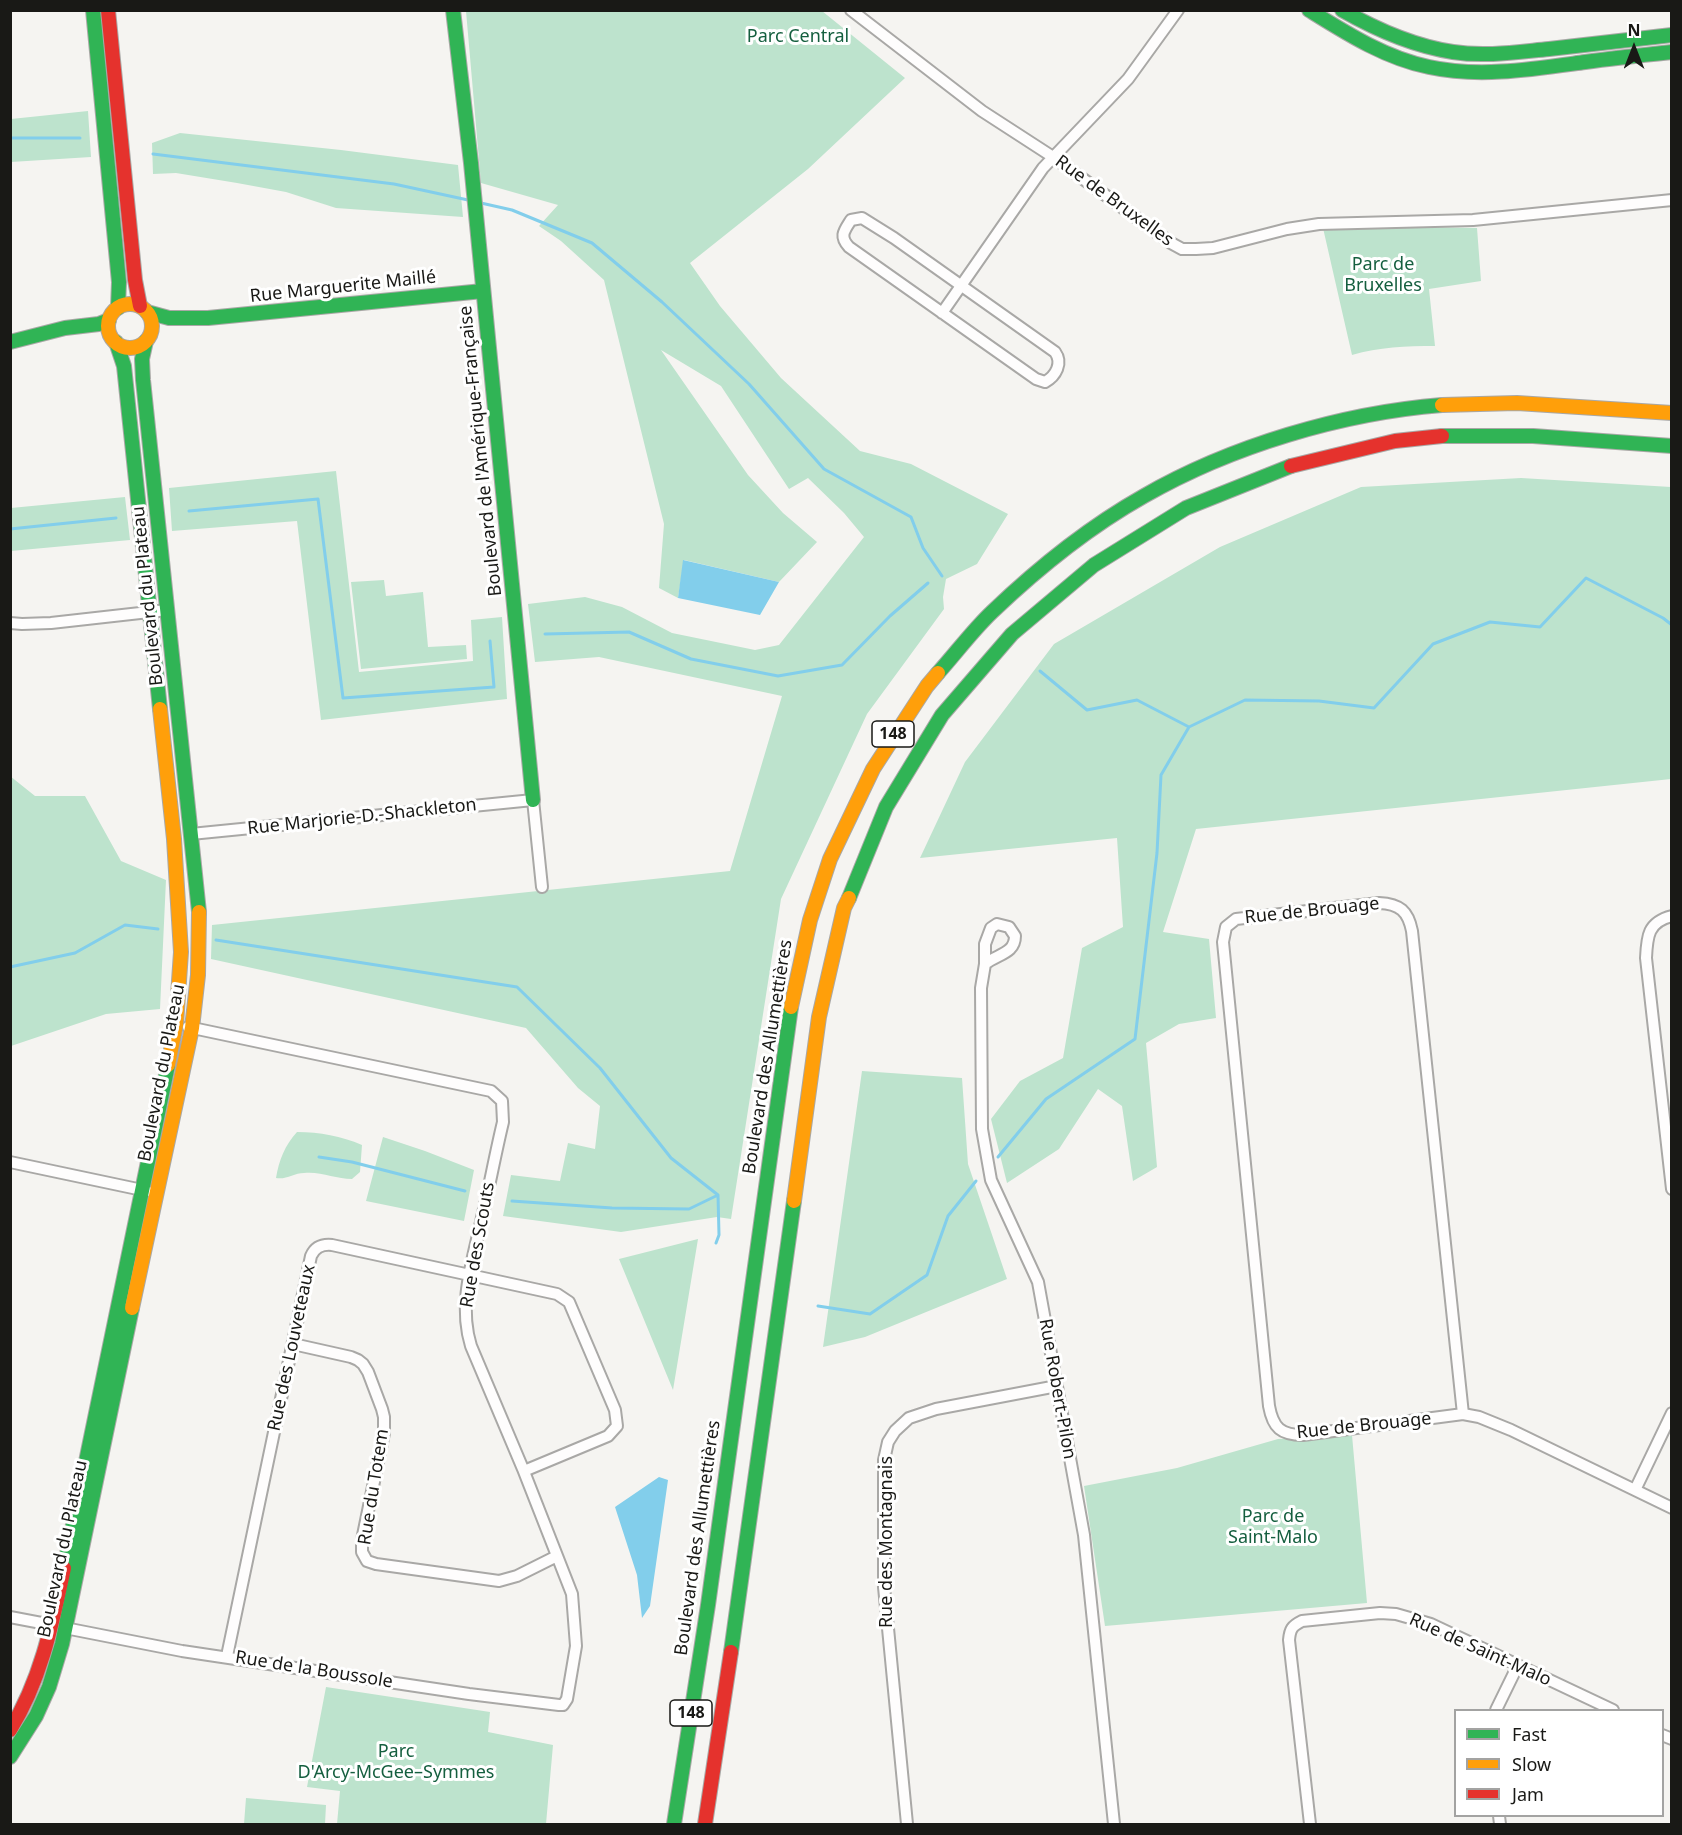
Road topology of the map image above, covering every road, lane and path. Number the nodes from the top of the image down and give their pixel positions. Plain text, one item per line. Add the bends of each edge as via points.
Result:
1 (93, 10) edge
2 (108, 10) edge
3 (453, 10) edge
4 (851, 10) edge
5 (1178, 10) edge
6 (1309, 10) edge
7 (1342, 10) edge
8 (1671, 35) edge
9 (1671, 52) edge
10 (1053, 157) junction
11 (1671, 200) edge
12 (961, 286) junction
13 (483, 291) junction
14 (118, 308) junction
15 (144, 309) junction
16 (942, 313) junction
17 (208, 318) junction
18 (109, 320) junction
19 (42, 335) junction
20 (148, 338) junction
21 (113, 339) junction
22 (10, 342) edge
23 (1671, 413) edge
24 (1671, 446) edge
25 (168, 610) junction
26 (149, 612) junction
27 (10, 622) edge
28 (534, 800) junction
29 (191, 834) junction
30 (542, 887) dead end
31 (1671, 916) edge
32 (985, 964) dead end
33 (176, 1025) junction
34 (192, 1028) junction
35 (10, 1162) edge
36 (1671, 1189) edge
37 (142, 1190) junction
38 (156, 1193) junction
39 (469, 1275) junction
40 (293, 1344) junction
41 (1057, 1386) junction
42 (1671, 1413) edge
43 (1462, 1414) junction
44 (524, 1471) junction
45 (1635, 1490) junction
46 (1671, 1508) edge
47 (557, 1556) junction
48 (723, 1605) junction
49 (10, 1617) edge
50 (59, 1626) junction
51 (227, 1656) junction
52 (1518, 1665) junction
53 (563, 1706) joint
54 (1496, 1709) edge
55 (1611, 1709) edge
56 (10, 1730) edge
57 (10, 1757) edge
58 (674, 1824) edge
59 (705, 1824) edge
60 (907, 1824) edge
61 (1114, 1824) edge
62 (1310, 1824) edge

1 - 14 main road via 119,282
2 - 15 main road via 135,274
3 - 13 main road, Boulevard de l'Amérique-Française
4 - 10 street, Rue de Bruxelles via 982,111
5 - 10 street via 1124,84
6 - 9 main road via 1376,48 1408,61 1464,72 1511,71
7 - 8 main road via 1404,40 1437,50 1471,54 1507,54
10 - 11 street, Rue de Bruxelles via 1171,243 1189,250 1319,224 1473,220
10 - 12 street
12 - 16 street
12 - 16 street via 1055,352 1059,367 1049,381 1036,379
12 - 16 street via 868,220 851,220 842,233 849,247
13 - 17 main road, Rue Marguerite Maillé
13 - 28 main road, Boulevard de l'Amérique-Française
14 - 15 main road via 125,304
14 - 18 main road
15 - 17 main road, Rue Marguerite Maillé via 170,318
15 - 20 main road via 152,327
17 - 20 main road, Rue Marguerite Maillé via 170,327
18 - 19 main road
18 - 21 main road
19 - 21 main road
19 - 22 main road
20 - 21 main road via 131,347
20 - 25 main road, Boulevard du Plateau via 142,359 143,380
21 - 26 main road, Boulevard du Plateau via 124,366
23 - 48 main road, Boulevard des Allumettières / 148 via 1530,404 1446,404 1347,418 1255,443 1171,480 1082,534 1021,582 986,616 923,690 866,780 828,863 807,929 788,1023
24 - 48 main road, Boulevard des Allumettières / 148 via 1528,436 1426,438 1349,449 1269,472 1183,508 1094,563 1066,583 992,654 914,758 872,836 851,887 829,960
25 - 26 street
25 - 29 main road, Boulevard du Plateau
26 - 27 street via 51,623
26 - 33 main road, Boulevard du Plateau via 180,919
28 - 29 street, Rue Marjorie-D.-Shackleton
28 - 30 street, Boulevard de l'Amérique-Française
29 - 34 main road, Boulevard du Plateau via 200,920
31 - 36 street via 1658,921 1649,931 1646,958
32 - 41 street, Rue Robert-Pilon via 981,988 982,1129 986,1161 995,1192 1038,1282
33 - 34 street, Rue des Scouts
33 - 37 main road, Boulevard du Plateau
34 - 38 main road, Boulevard du Plateau
34 - 39 street, Rue des Scouts via 500,1096 503,1122
35 - 37 street
37 - 38 street
37 - 50 main road, Boulevard du Plateau
38 - 50 main road, Boulevard du Plateau
39 - 40 street, Rue des Louveteaux via 321,1245 311,1256
39 - 44 street, Rue des Scouts via 465,1308 468,1337
39 - 44 street, Rue des Louveteaux via 566,1299 615,1410 617,1426 608,1436
40 - 47 street, Rue du Totem via 358,1360 368,1372 382,1409 385,1425 362,1540 367,1561 499,1581
40 - 51 street, Rue des Louveteaux
41 - 60 street, Rue des Montagnais via 936,1409 909,1418 888,1442 884,1460 884,1587
41 - 61 street, Rue Robert-Pilon via 1084,1535
42 - 45 street
43 - 43 street, Rue de Brouage via 1303,1434 1285,1433 1274,1422 1269,1406 1223,942 1226,927 1236,919 1379,903 1395,904 1407,913
43 - 45 street, Rue de Brouage via 1511,1430
44 - 47 street, Rue des Scouts
45 - 46 street, Rue de Brouage
47 - 53 street, Rue des Scouts via 572,1594 576,1628 575,1659
48 - 58 main road, Boulevard des Allumettières / 148
48 - 59 main road, Boulevard des Allumettières / 148
49 - 50 street, Rue de la Boussole
50 - 51 street, Rue de la Boussole
50 - 56 main road, Boulevard du Plateau
50 - 57 main road, Boulevard du Plateau via 54,1673 32,1724
51 - 53 street, Rue de la Boussole
52 - 54 street
52 - 55 street, Rue de Saint-Malo
52 - 62 street, Rue de Saint-Malo via 1431,1624 1396,1614 1310,1620 1294,1625 1289,1640

